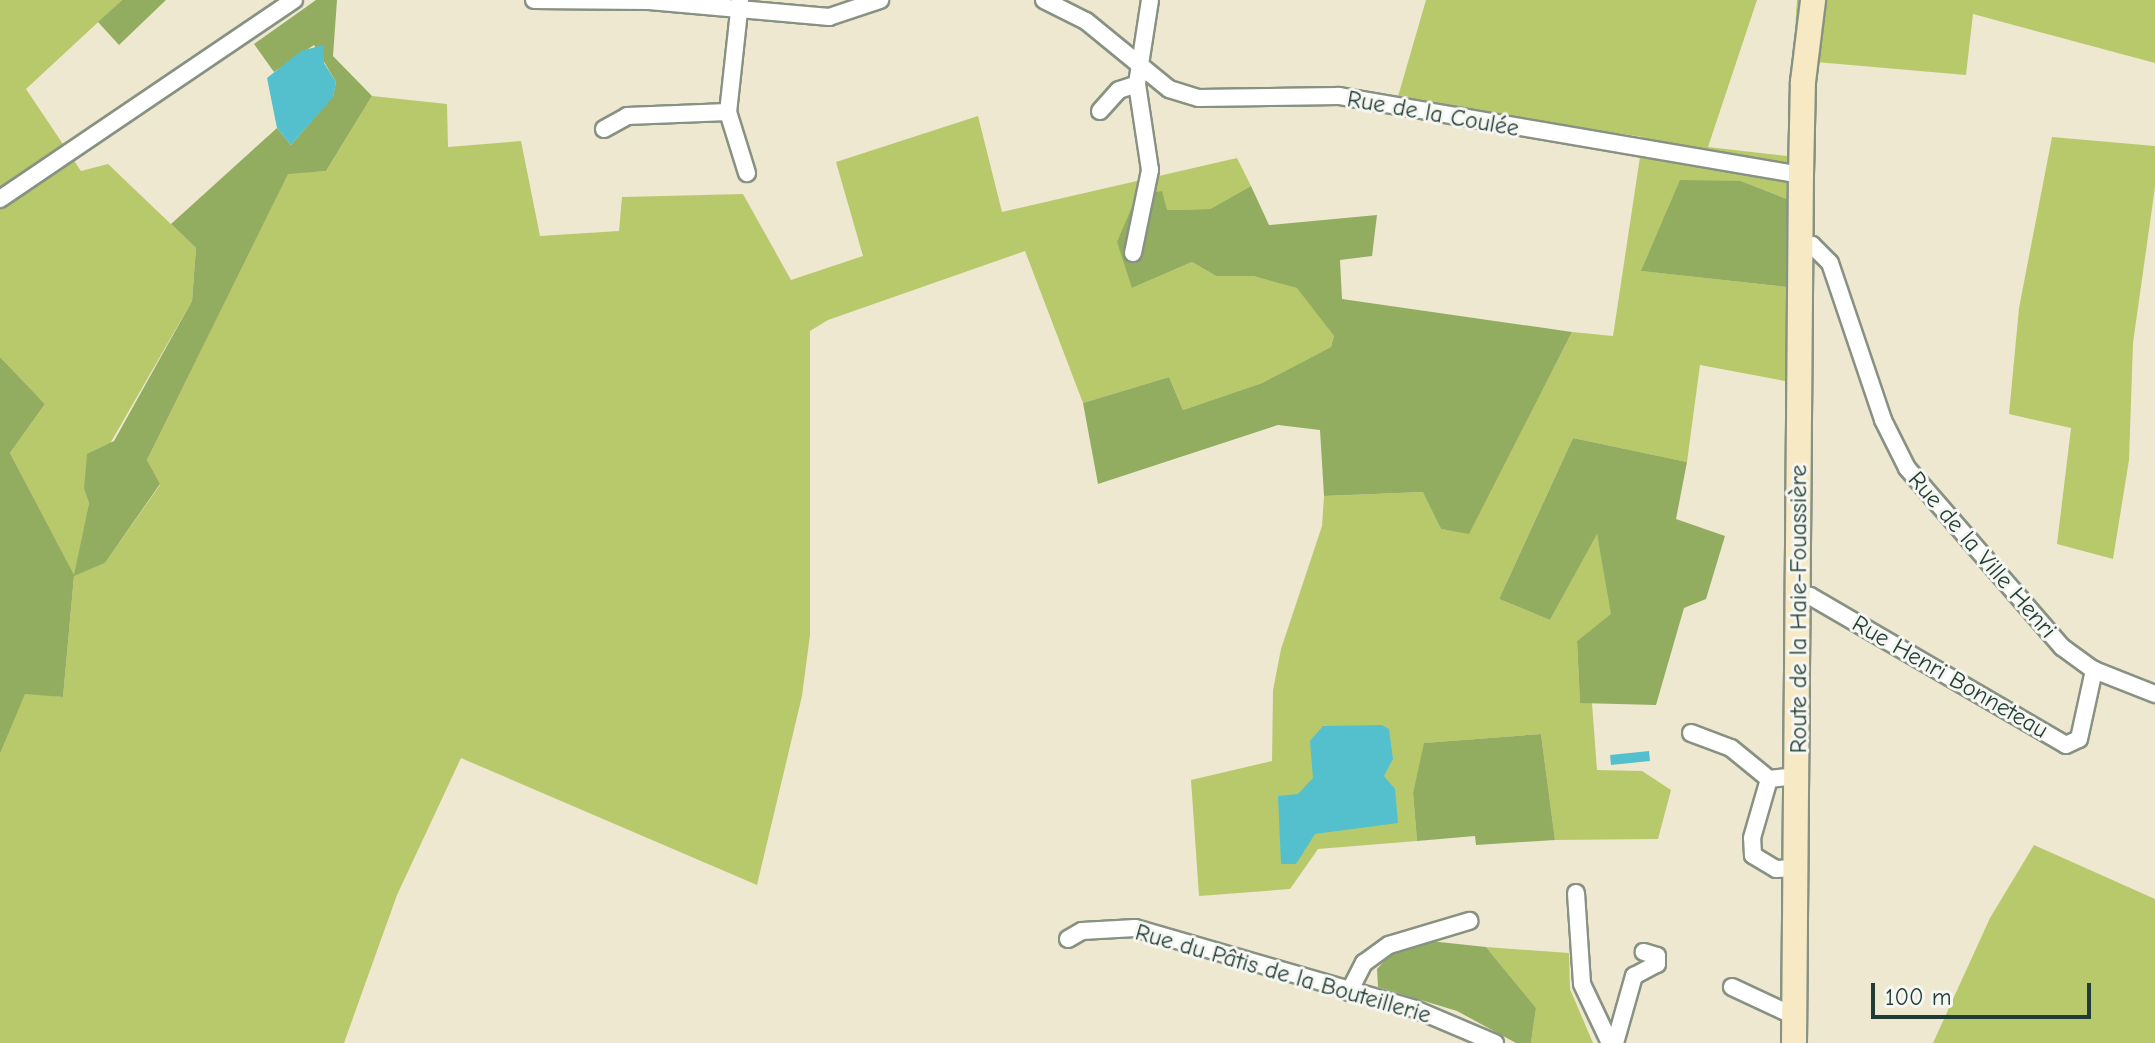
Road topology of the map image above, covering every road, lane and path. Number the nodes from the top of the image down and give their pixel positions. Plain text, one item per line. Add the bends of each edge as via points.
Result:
1 (294, 0) edge
2 (534, 0) edge
3 (880, 0) edge
4 (1044, 0) edge
5 (1150, 0) edge
6 (1813, 0) edge
7 (601, 1) edge
8 (740, 6) edge
9 (1141, 66) junction
10 (1137, 84) junction
11 (1100, 111) dead end
12 (728, 112) junction
13 (604, 129) dead end
14 (747, 173) dead end
15 (1801, 175) junction
16 (0, 199) edge
17 (1801, 244) junction
18 (1133, 253) dead end
19 (1799, 594) junction
20 (2094, 670) junction
21 (2155, 694) edge
22 (1691, 733) dead end
23 (1797, 776) junction
24 (1769, 779) junction
25 (1796, 868) junction
26 (1576, 893) dead end
27 (1469, 921) dead end
28 (1068, 939) dead end
29 (1644, 952) dead end
30 (1732, 987) dead end
31 (1349, 992) junction
32 (1794, 1016) junction
33 (1495, 1043) edge
34 (1613, 1043) edge
35 (1794, 1043) edge

1 - 16 street
2 - 7 street
3 - 8 street via 829,17
4 - 9 street, Rue de la Coulée via 1086,21
5 - 9 street
6 - 15 street, Route de la Haie-Fouassière via 1803,82
7 - 8 street
8 - 12 street
9 - 10 street
9 - 15 street, Rue de la Coulée via 1169,89 1199,98 1339,96 1447,119
10 - 11 street via 1119,90
10 - 18 street via 1150,170
12 - 13 street via 627,116
12 - 14 street
15 - 17 street, Route de la Haie-Fouassière
17 - 19 street, Route de la Haie-Fouassière
17 - 20 street, Rue de la Ville Henri via 1812,245 1830,263 1883,420 1907,468 2062,647
19 - 20 street, Rue Henri Bonneteau via 2066,745 2079,739
19 - 23 street, Route de la Haie-Fouassière
20 - 21 street, Rue de la Ville Henri
22 - 24 street via 1731,748
23 - 24 street
23 - 25 street, Route de la Haie-Fouassière
24 - 25 street via 1752,838 1753,855 1776,869
25 - 32 street, Route de la Haie-Fouassière
26 - 34 street via 1582,984
27 - 31 street via 1389,945 1364,963
28 - 31 street, Rue du Pâtis de la Bouteillerie via 1082,931 1135,928
29 - 34 street via 1657,956 1657,964 1634,976
30 - 32 street
31 - 33 street, Rue du Pâtis de la Bouteillerie via 1415,1009
32 - 35 street, Route de la Haie-Fouassière

